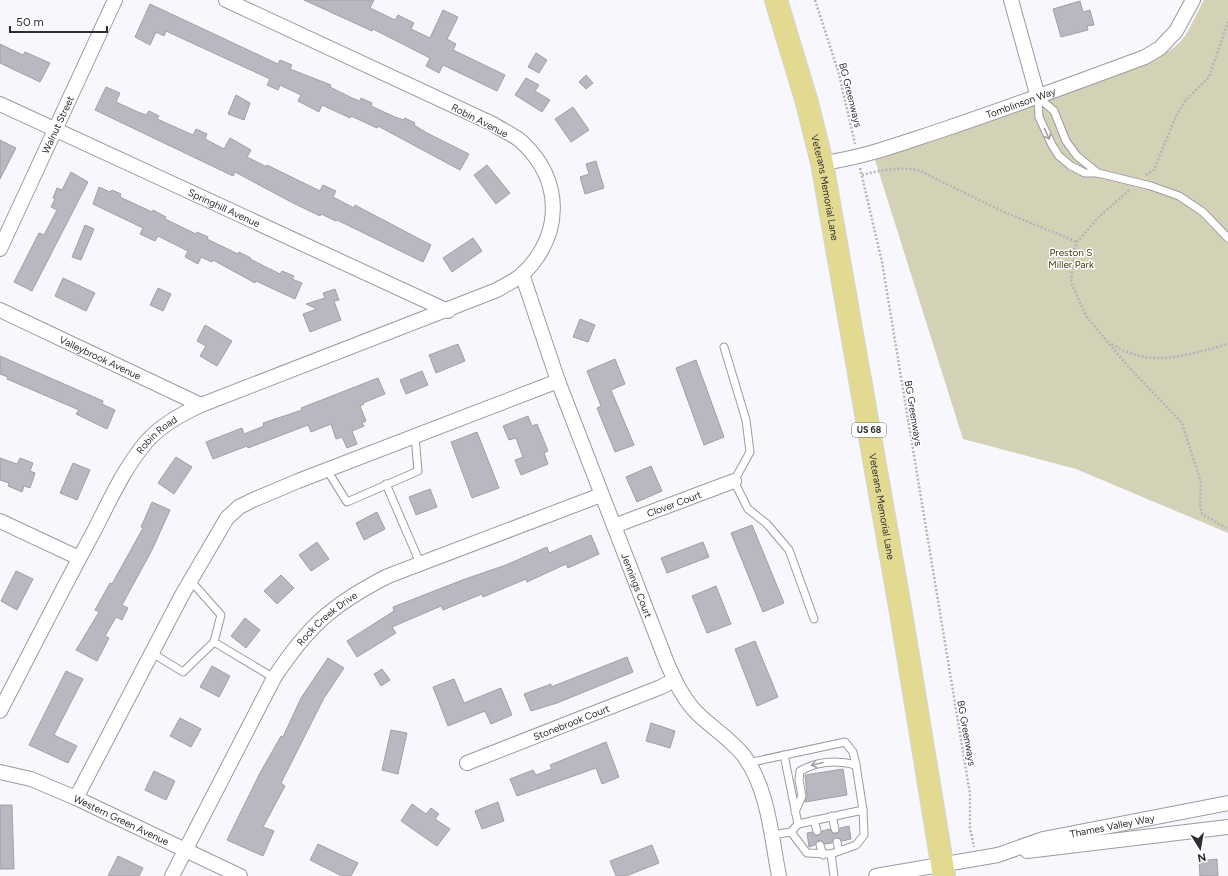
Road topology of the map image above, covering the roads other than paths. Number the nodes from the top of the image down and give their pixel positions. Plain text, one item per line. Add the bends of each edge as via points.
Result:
1 (115, 0) edge
2 (226, 0) edge
3 (776, 0) edge
4 (1011, 0) edge
5 (1194, 0) edge
6 (1038, 97) junction
7 (0, 104) edge
8 (56, 129) junction
9 (822, 163) junction
10 (1098, 173) junction
11 (1228, 238) edge
12 (0, 249) edge
13 (522, 274) junction
14 (0, 310) edge
15 (448, 311) junction
16 (724, 347) dead end
17 (558, 381) junction
18 (201, 405) junction
19 (415, 436) junction
20 (327, 470) junction
21 (734, 481) junction
22 (386, 484) junction
23 (601, 495) junction
24 (0, 521) edge
25 (614, 526) junction
26 (79, 558) junction
27 (420, 563) junction
28 (190, 580) junction
29 (814, 619) dead end
30 (214, 642) junction
31 (152, 653) junction
32 (274, 678) junction
33 (674, 680) junction
34 (0, 711) edge
35 (784, 755) junction
36 (467, 763) dead end
37 (748, 763) junction
38 (856, 765) junction
39 (0, 772) edge
40 (76, 798) junction
41 (1228, 803) edge
42 (863, 810) junction
43 (795, 812) junction
44 (832, 816) junction
45 (814, 820) junction
46 (798, 824) junction
47 (1228, 827) edge
48 (835, 828) dead end
49 (791, 832) junction
50 (817, 832) dead end
51 (771, 835) junction
52 (837, 842) dead end
53 (820, 844) dead end
54 (185, 849) junction
55 (839, 851) junction
56 (831, 854) junction
57 (823, 855) junction
58 (998, 855) junction
59 (943, 870) edge
60 (172, 876) edge
61 (240, 876) edge
62 (779, 876) edge
63 (834, 876) edge
64 (876, 876) edge

1 - 8 street, Walnut Street
2 - 13 street, Robin Avenue via 493,124 521,141 540,161 551,188 553,216 545,245
3 - 9 main road, Veterans Memorial Lane / US 68
4 - 6 street
5 - 6 street, Tomblinson Way via 1176,31 1160,48 1145,57
6 - 9 street, Tomblinson Way via 858,157
6 - 10 lane via 1054,111 1066,141 1077,156
6 -> 10 lane via 1038,117 1059,156 1085,173
7 - 8 street, Springhill Avenue
8 - 12 street, Walnut Street
8 - 15 street, Springhill Avenue
9 - 59 main road, Veterans Memorial Lane / US 68 via 900,605
10 - 11 lane via 1165,190 1192,203
13 - 15 street, Robin Avenue via 497,290
13 - 17 street, Jennings Court
14 - 18 street, Valleybrook Avenue
15 - 18 street, Robin Road
16 - 21 lane via 746,420 750,452
17 - 19 street
17 - 23 street, Jennings Court
18 - 26 street, Robin Road via 168,423 148,440 128,467
19 - 20 street
19 - 22 lane via 418,471
20 - 22 lane via 347,502
20 - 28 street via 268,493 239,508 227,518
21 - 25 street, Clover Court
21 - 29 lane via 748,509 767,524 789,550
22 - 27 lane
23 - 25 street, Jennings Court
23 - 27 street, Rock Creek Drive
24 - 26 street
25 - 33 street, Jennings Court
26 - 34 street, Robin Road
27 - 32 street, Rock Creek Drive via 358,592 329,611 293,649
28 - 30 lane via 221,615
28 - 31 street
30 - 31 lane via 183,672
30 - 32 lane
31 - 40 street
32 - 54 street, Rock Creek Drive
33 - 36 street, Stonebrook Court
33 - 37 street, Jennings Court via 687,702 732,742
35 - 37 lane
35 - 38 lane via 845,742 853,752
35 - 43 lane
37 - 51 street, Jennings Court via 760,785
38 - 42 lane
38 -> 43 lane via 843,762 823,763 800,771 802,796
39 - 40 street, Western Green Avenue via 31,779
40 - 54 street, Western Green Avenue
41 - 58 street, Thames Valley Way via 1043,839
42 - 44 lane
42 - 55 lane via 864,835 856,845
43 - 46 lane
44 - 45 lane
44 - 48 lane
45 - 46 lane
45 - 50 lane
46 - 49 lane
47 - 58 street, Thames Valley Way
49 - 51 lane
49 - 57 lane via 807,853
51 - 62 street, Jennings Court
52 - 55 lane
53 - 57 lane
54 - 60 street, Rock Creek Drive
54 - 61 street, Western Green Avenue
55 - 56 lane
56 - 57 lane
56 - 63 lane
58 - 59 street, Thames Valley Way
59 - 64 street, Thames Valley Way

